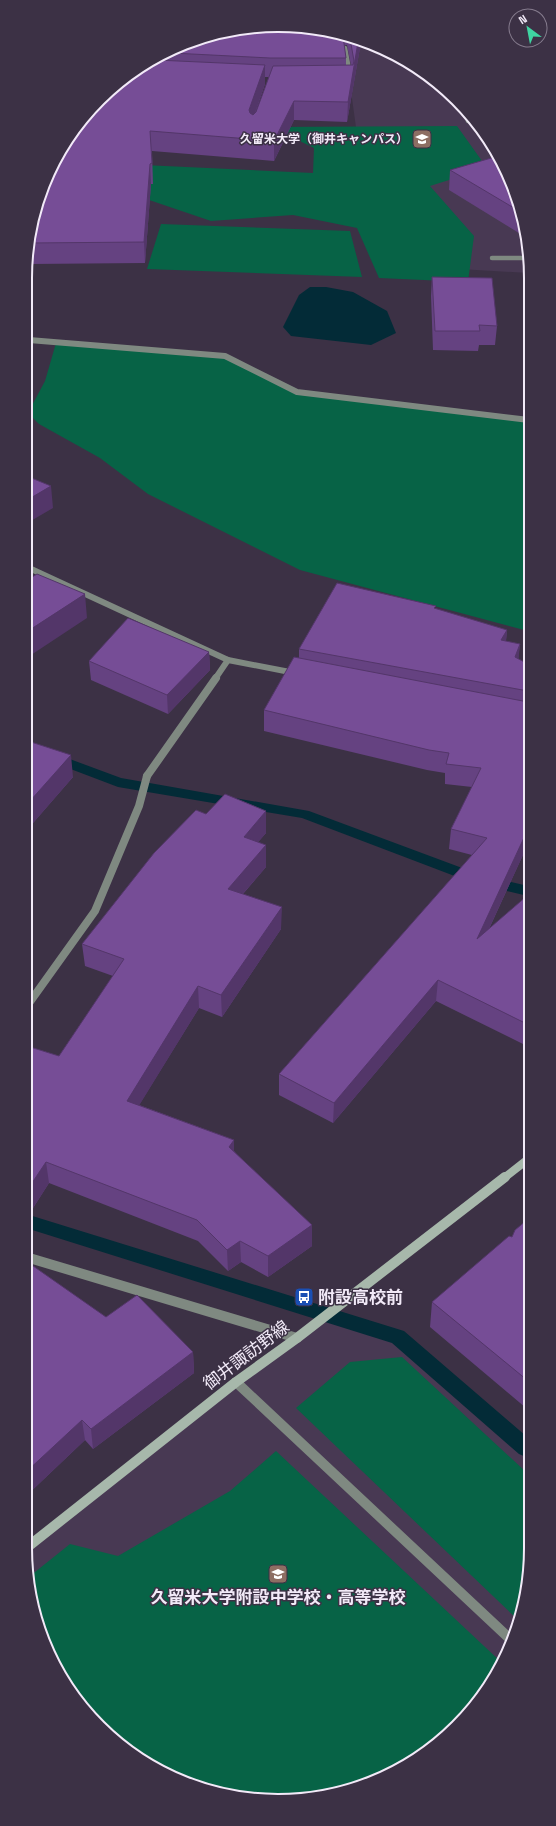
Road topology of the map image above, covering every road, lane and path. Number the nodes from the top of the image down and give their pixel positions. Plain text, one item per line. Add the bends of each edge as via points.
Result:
1 (330, 47) edge
2 (350, 80) edge
3 (492, 258) dead end
4 (523, 258) edge
5 (32, 340) edge
6 (524, 420) edge
7 (32, 569) edge
8 (228, 660) junction
9 (305, 674) edge
10 (32, 999) edge
11 (524, 1162) edge
12 (32, 1259) edge
13 (297, 1338) junction
14 (236, 1382) junction
15 (32, 1543) edge
16 (508, 1636) edge

1 - 2 street via 345,48
3 - 4 street
5 - 6 street via 225,356 297,392
7 - 8 street
8 - 9 street
8 - 10 street via 147,776 139,806 95,911
11 - 13 main road, 御井諏訪野線
12 - 13 street
13 - 14 main road, 御井諏訪野線
14 - 15 main road, 御井諏訪野線
14 - 16 street

